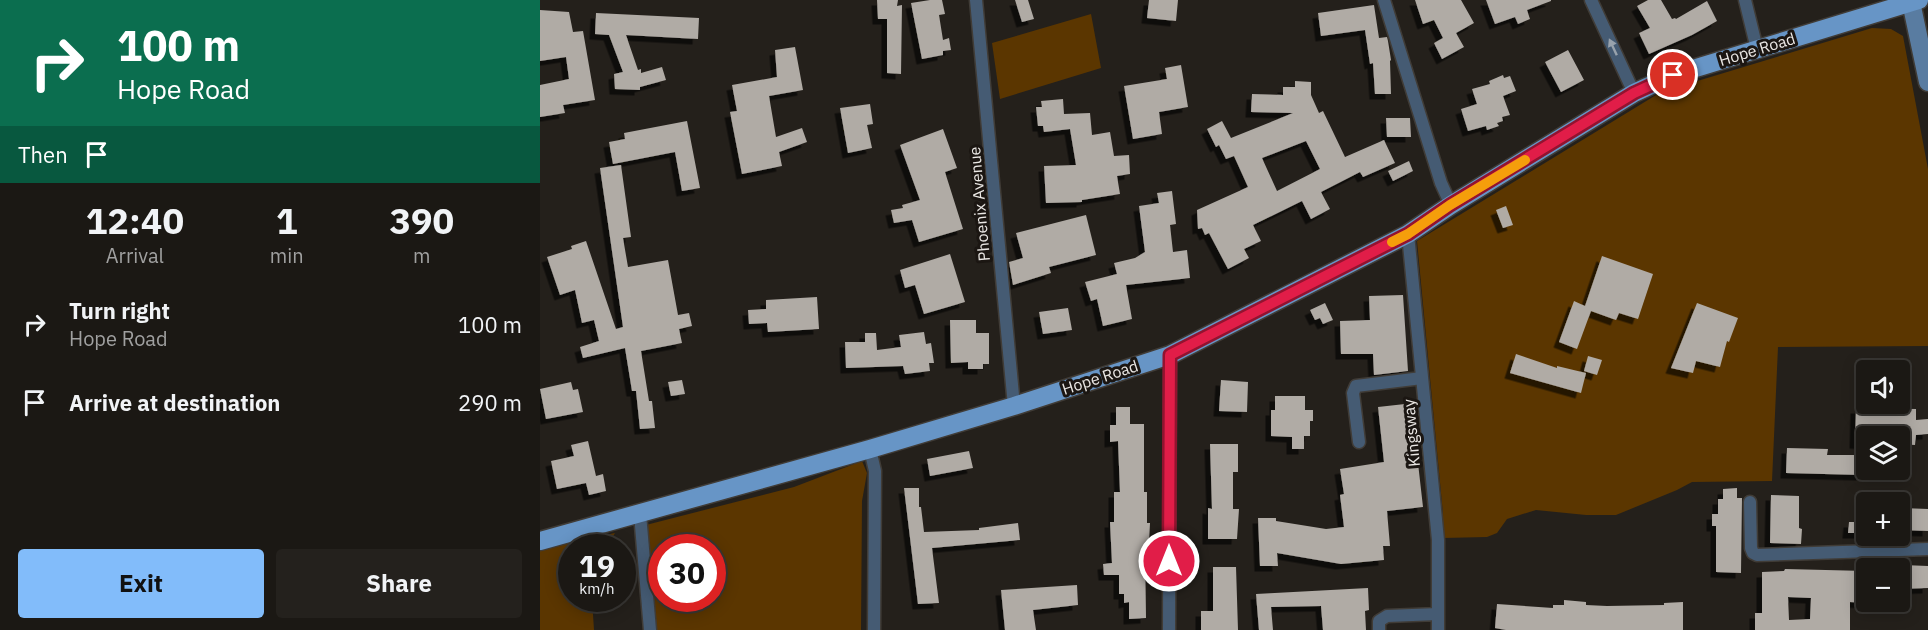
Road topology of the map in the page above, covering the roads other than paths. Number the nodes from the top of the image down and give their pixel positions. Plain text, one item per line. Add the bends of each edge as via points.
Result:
1 (976, 0) edge
2 (1384, 0) edge
3 (1591, 0) edge
4 (1745, 0) edge
5 (1914, 1) edge
6 (1757, 49) junction
7 (1928, 82) edge
8 (1634, 93) junction
9 (1450, 205) junction
10 (1408, 234) junction
11 (1170, 355) junction
12 (1422, 378) junction
13 (1014, 406) junction
14 (1359, 441) dead end
15 (870, 449) junction
16 (1750, 502) dead end
17 (640, 514) junction
18 (540, 541) edge
19 (1928, 549) edge
20 (1438, 614) junction
21 (650, 630) edge
22 (874, 630) edge
23 (1169, 630) edge
24 (1379, 630) edge
25 (1438, 630) edge

1 - 13 street, Phoenix Avenue
2 - 9 street
8 -> 3 street
4 - 6 street
5 - 6 main road, Hope Road
5 - 7 main road
6 - 8 main road, Hope Road via 1673,75
8 - 9 main road, Hope Road
9 - 10 main road, Hope Road
10 - 11 main road, Hope Road
10 - 12 street, Kingsway
11 - 13 main road, Hope Road
11 - 23 street
12 - 14 street via 1356,386 1353,393
12 - 20 street, Kingsway via 1438,540
13 - 15 main road, Hope Road
15 - 17 main road, Hope Road
15 - 22 street via 875,471
16 - 19 street via 1751,548 1757,555
17 - 18 main road, Hope Road
17 - 21 street
20 - 24 street via 1387,616 1379,621
20 - 25 street, Kingsway

